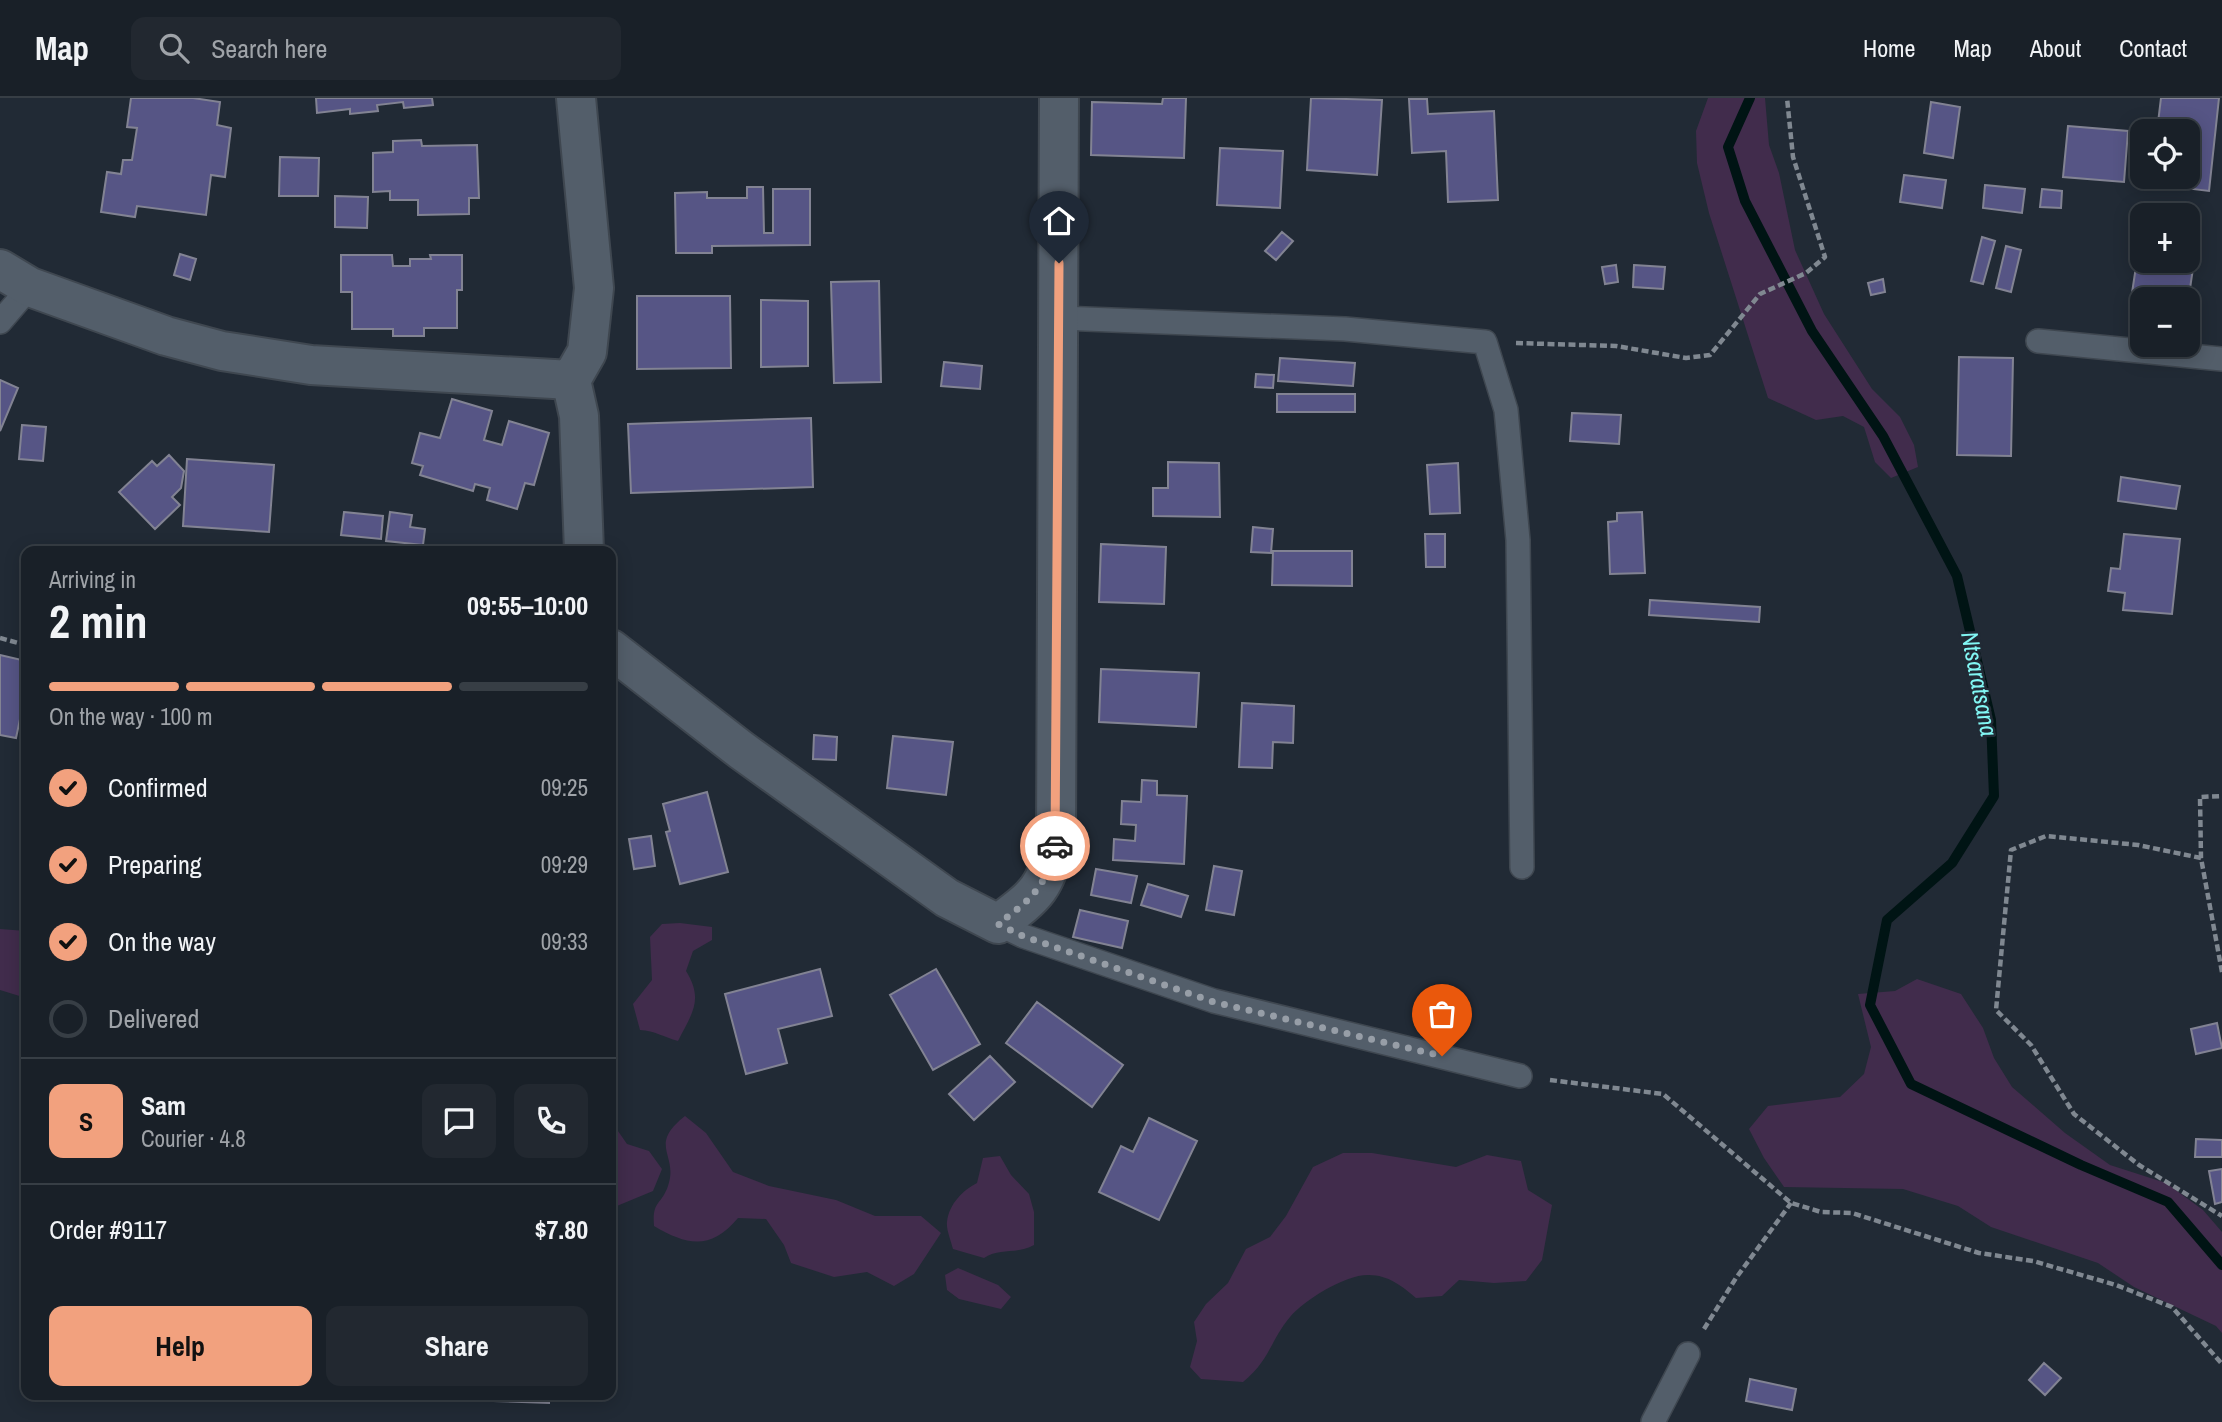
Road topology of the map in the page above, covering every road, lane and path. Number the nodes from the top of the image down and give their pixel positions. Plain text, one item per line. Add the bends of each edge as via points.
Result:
1 (576, 98) edge
2 (1059, 98) edge
3 (1787, 98) edge
4 (15, 278) edge
5 (1060, 318) junction
6 (0, 322) edge
7 (2038, 341) dead end
8 (1485, 342) junction
9 (2222, 359) edge
10 (571, 380) junction
11 (584, 546) edge
12 (0, 638) edge
13 (21, 644) edge
14 (616, 653) edge
15 (2222, 796) edge
16 (2200, 858) junction
17 (1522, 867) dead end
18 (998, 924) junction
19 (2222, 972) edge
20 (1520, 1076) joint
21 (1791, 1203) junction
22 (2222, 1216) edge
23 (1688, 1353) joint
24 (2222, 1364) edge
25 (1653, 1422) edge

1 - 10 street via 594,288 587,352
2 - 5 street
3 - 8 path via 1793,158 1825,257 1806,274 1760,293 1710,355 1686,358 1616,346
4 - 6 lane
4 - 10 street via 166,336 222,351 311,365
5 - 8 lane via 1345,329
5 - 18 street via 1056,841 1050,872 1034,897
7 - 9 lane
8 - 17 lane via 1506,410 1518,540
10 - 11 street via 579,416
12 - 13 path
14 - 18 street via 741,750 947,898
15 - 16 path via 2200,797
16 - 19 path
16 - 22 path via 2138,845 2046,836 2011,850 1996,1010 2031,1045 2074,1114 2139,1166
18 - 20 lane via 1214,1002
20 - 21 path via 1663,1094
21 - 23 path via 1735,1278
21 - 24 path via 1821,1212 1852,1213 1979,1253 2033,1261 2116,1285 2172,1307
23 - 25 lane

